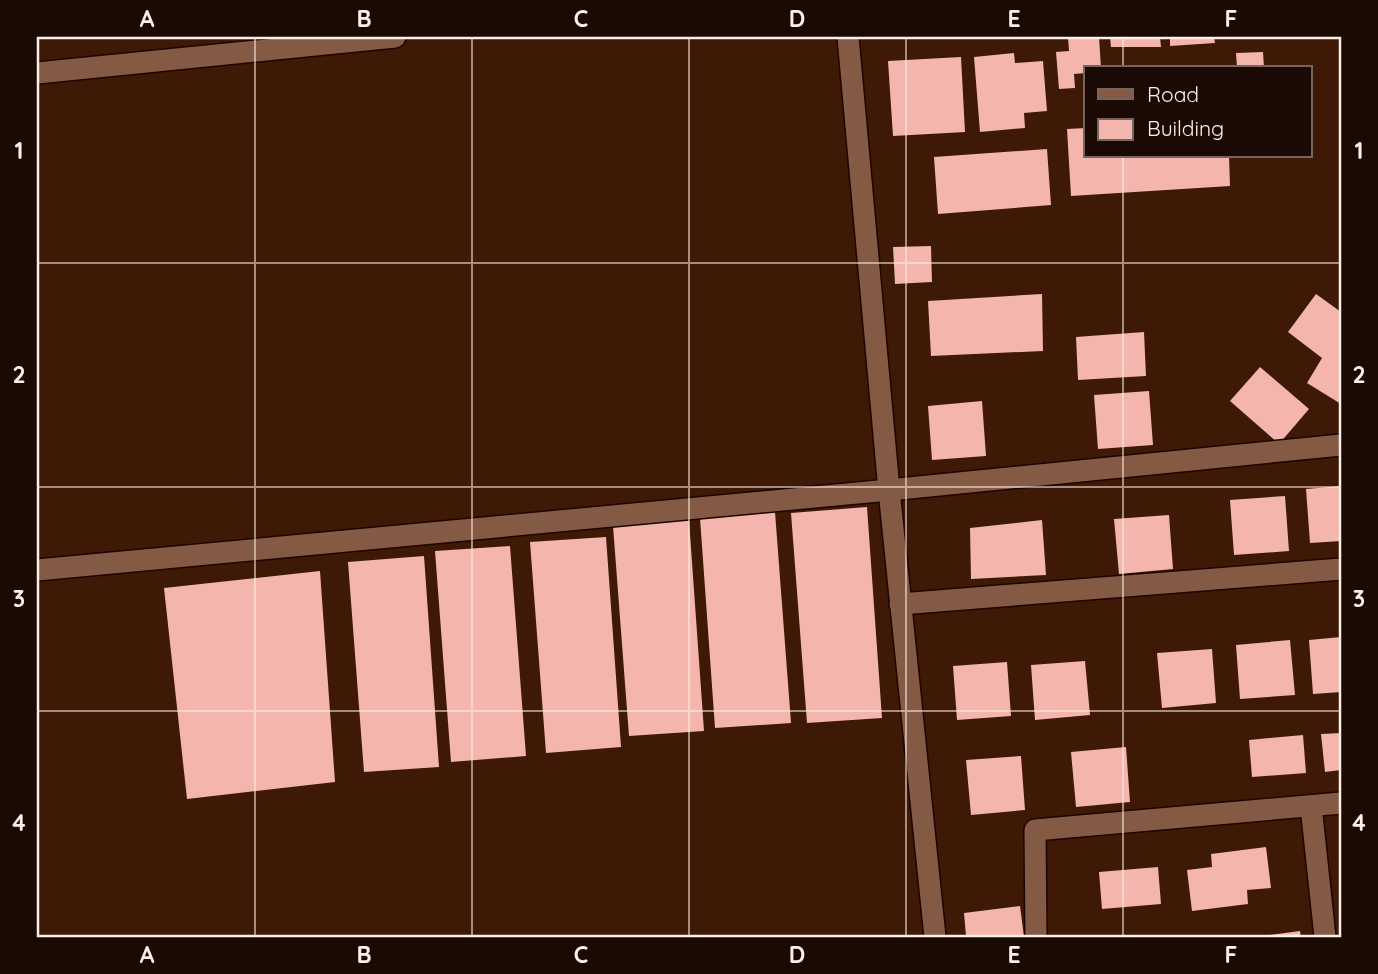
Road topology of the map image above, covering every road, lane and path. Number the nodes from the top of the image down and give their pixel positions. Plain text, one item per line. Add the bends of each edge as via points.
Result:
1 (395, 37) edge
2 (848, 37) edge
3 (37, 73) edge
4 (1341, 445) edge
5 (889, 490) junction
6 (1341, 569) edge
7 (37, 570) edge
8 (900, 604) junction
9 (1341, 803) edge
10 (1311, 806) junction
11 (934, 937) edge
12 (1036, 937) edge
13 (1325, 937) edge

1 - 3 street
2 - 5 street
4 - 5 street
5 - 7 street
5 - 8 street
6 - 8 street
8 - 11 street
9 - 10 street
10 - 12 street via 1035,830
10 - 13 street

